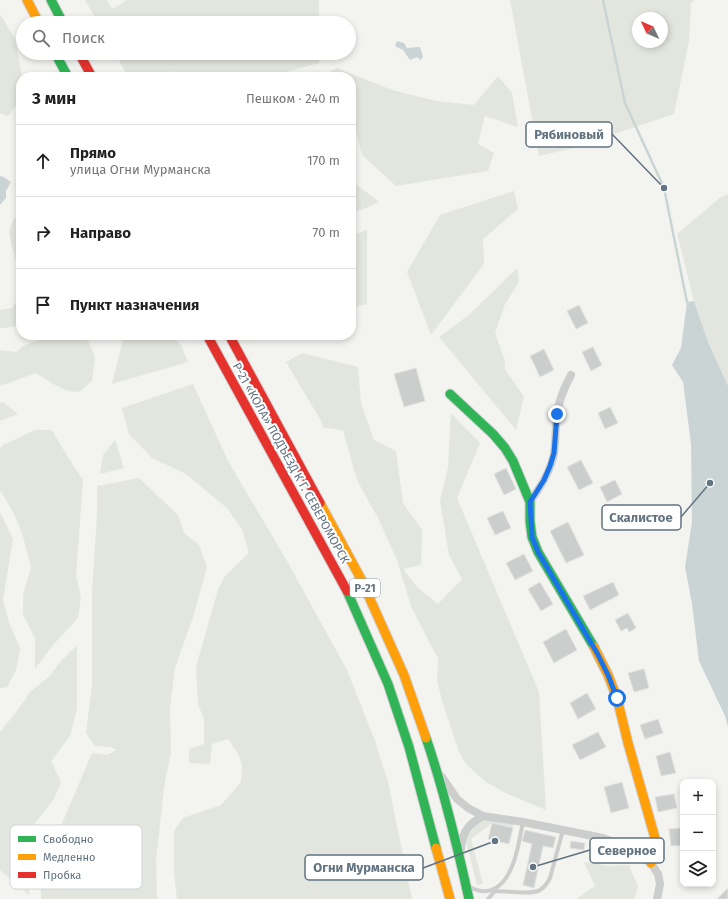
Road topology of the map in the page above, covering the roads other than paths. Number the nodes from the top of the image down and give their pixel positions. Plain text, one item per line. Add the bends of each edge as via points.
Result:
1 (27, 0) edge
2 (51, 0) edge
3 (36, 16) edge
4 (59, 16) edge
5 (59, 60) edge
6 (83, 60) edge
7 (65, 72) edge
8 (89, 72) edge
9 (211, 340) edge
10 (232, 340) edge
11 (571, 375) dead end
12 (450, 394) dead end
13 (530, 502) junction
14 (436, 767) junction
15 (483, 816) junction
16 (523, 822) junction
17 (563, 830) junction
18 (460, 858) junction
19 (651, 863) junction
20 (466, 883) junction
21 (495, 891) junction
22 (450, 899) edge
23 (469, 899) edge
24 (488, 899) edge
25 (657, 899) edge

1 - 3 main road
2 - 4 main road
5 - 7 main road
6 - 8 main road
9 - 22 main road, Р-21 «КОЛА» ПОДЪЕЗД К Г. СЕВЕРОМОРСК / Р-21 via 346,588 388,684 409,746
10 - 14 main road, Р-21 «КОЛА» ПОДЪЕЗД К Г. СЕВЕРОМОРСК / Р-21 via 361,579 404,675
11 - 13 street via 559,402 554,453 550,466
12 - 13 main road via 505,448
13 - 19 main road via 532,537 538,552 597,653 617,698 657,847
14 - 15 street via 457,799
14 - 18 main road, Р-21 «КОЛА» ПОДЪЕЗД К Г. СЕВЕРОМОРСК / Р-21
15 - 16 street
15 - 18 street via 466,828
16 - 17 street
16 - 21 lane via 510,873
17 - 19 street via 603,838 624,846
17 - 21 lane via 550,878 540,891
18 - 20 main road, Р-21
19 - 25 street via 658,874 660,884
20 - 21 lane via 479,892
20 - 23 main road, Р-21
21 - 24 lane

